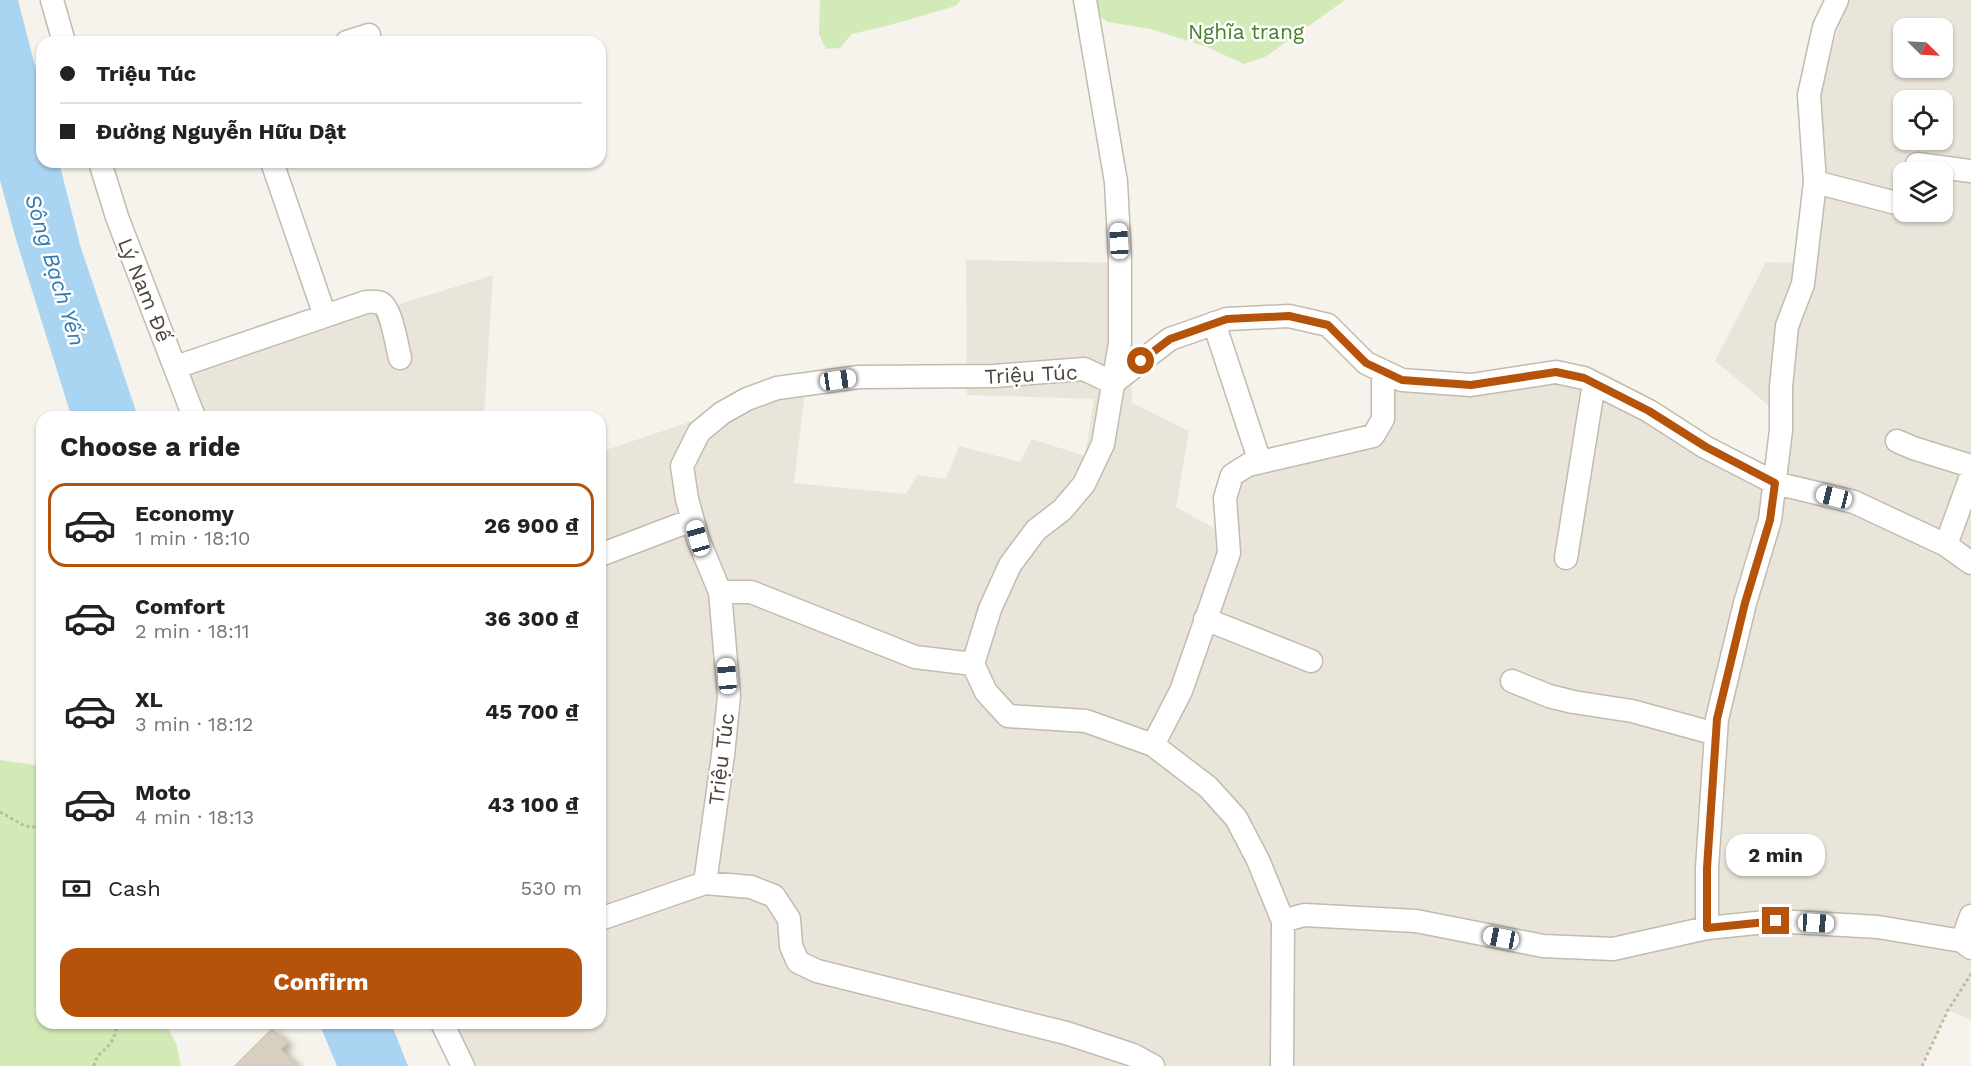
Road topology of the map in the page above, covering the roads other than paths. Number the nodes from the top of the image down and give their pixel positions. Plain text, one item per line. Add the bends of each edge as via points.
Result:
1 (52, 0) edge
2 (1085, 0) edge
3 (1837, 0) edge
4 (369, 35) dead end
5 (62, 36) edge
6 (366, 36) edge
7 (102, 168) edge
8 (274, 168) edge
9 (1953, 169) edge
10 (1971, 171) edge
11 (1815, 182) junction
12 (1893, 202) edge
13 (325, 316) junction
14 (1214, 323) junction
15 (400, 358) dead end
16 (176, 367) junction
17 (1383, 371) junction
18 (1113, 382) junction
19 (1593, 383) junction
20 (192, 411) edge
21 (1897, 441) dead end
22 (1260, 462) junction
23 (1971, 466) edge
24 (1971, 476) edge
25 (1775, 483) junction
26 (692, 520) junction
27 (1946, 546) junction
28 (606, 553) edge
29 (1566, 558) dead end
30 (1971, 563) edge
31 (720, 592) junction
32 (1205, 619) junction
33 (1311, 662) dead end
34 (973, 664) junction
35 (1512, 681) dead end
36 (1716, 734) junction
37 (1153, 746) junction
38 (705, 883) junction
39 (1971, 916) edge
40 (606, 917) edge
41 (1283, 921) junction
42 (1707, 928) junction
43 (1967, 944) edge
44 (445, 1029) edge
45 (464, 1066) edge
46 (1153, 1066) edge
47 (1282, 1066) edge

1 - 5 street
2 - 18 street via 1116,182 1120,344
3 - 11 street via 1824,27 1809,95
4 - 6 street
7 - 16 street, Lý Nam Đế
8 - 13 street
9 - 10 street
11 - 12 street
11 - 25 street via 1803,284 1787,326
13 - 15 street via 378,301 388,312
13 - 16 street
14 - 17 street via 1289,316 1328,325 1366,363
14 - 18 street via 1170,339
14 - 22 street
16 - 20 street, Lý Nam Đế
17 - 19 street via 1402,380 1471,385 1556,372
17 - 22 street via 1383,419 1373,436
18 - 26 street, Triệu Túc via 1084,369 1068,369 994,376 859,377 777,388 730,408 699,432 682,466
18 - 34 street via 1102,444 1084,484 1062,510 1036,530 1010,565 990,609
19 - 25 street
19 - 29 street
21 - 23 street
22 - 32 street via 1232,475 1225,498 1229,553
24 - 27 street
25 - 27 street via 1854,502
25 - 36 street via 1770,520 1745,603
26 - 28 street
26 - 31 street, Triệu Túc
27 - 30 street
31 - 34 street via 751,592 915,657
31 - 38 street, Triệu Túc via 729,696
32 - 33 street
32 - 37 street via 1181,691
34 - 37 street via 986,692 1008,716 1086,721
35 - 36 street via 1549,696 1632,711
36 - 42 street
37 - 41 street via 1208,788 1236,818
38 - 40 street
38 - 46 street via 751,887 774,896 789,919 791,946 798,962 817,971 1066,1033
39 - 43 street
41 - 42 street via 1304,915 1416,921 1543,946 1613,949
41 - 47 street
42 - 43 street via 1776,921 1878,927
44 - 45 street

